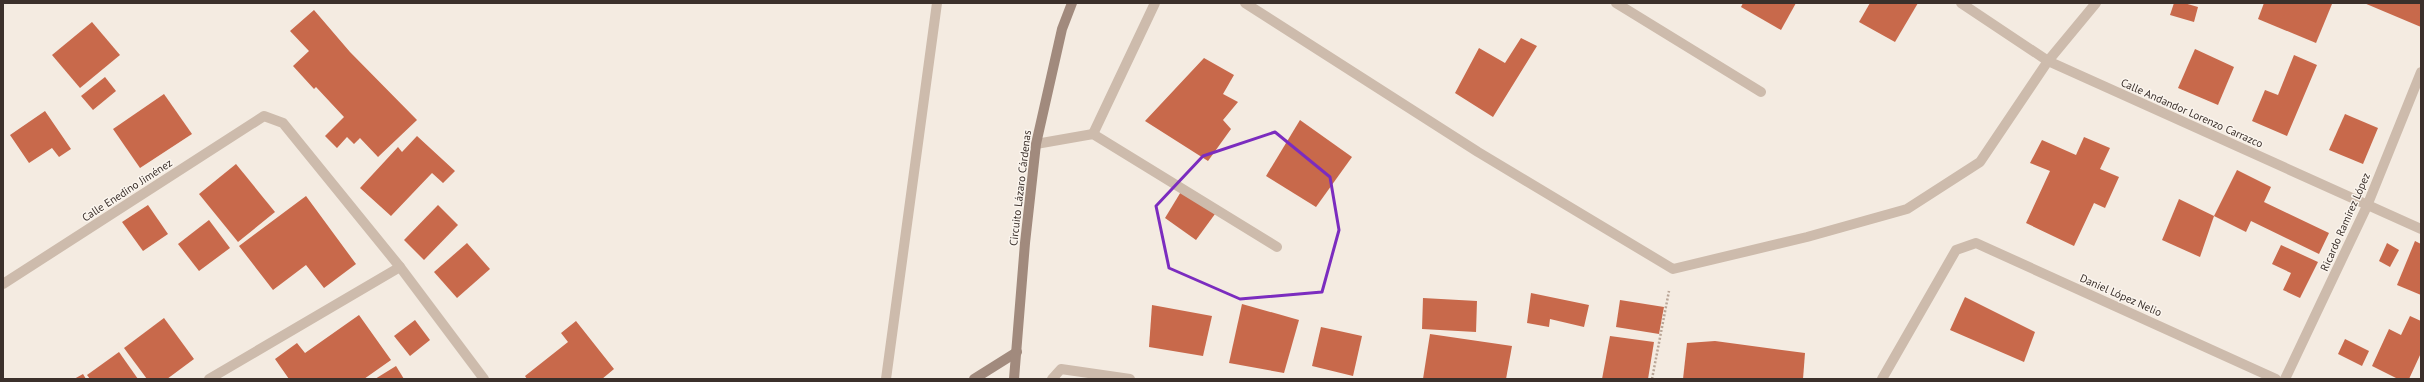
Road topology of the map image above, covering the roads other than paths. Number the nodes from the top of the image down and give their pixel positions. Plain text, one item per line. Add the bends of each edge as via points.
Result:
1 (937, 3) edge
2 (1072, 3) edge
3 (1155, 3) edge
4 (1245, 3) edge
5 (1616, 3) edge
6 (1962, 3) edge
7 (2096, 3) edge
8 (2048, 61) junction
9 (2421, 72) edge
10 (1761, 92) dead end
11 (1093, 134) junction
12 (1036, 144) junction
13 (2367, 206) junction
14 (2421, 229) edge
15 (1278, 247) dead end
16 (400, 267) junction
17 (3, 284) edge
18 (1017, 352) junction
19 (209, 379) edge
20 (484, 379) edge
21 (886, 379) edge
22 (974, 379) edge
23 (1014, 379) edge
24 (1052, 379) edge
25 (1130, 379) edge
26 (1882, 379) edge
27 (2276, 379) edge
28 (2285, 379) edge

1 - 21 street
2 - 12 street, Circuito Lázaro Cárdenas via 1062,29
3 - 11 street
4 - 8 street via 1478,152 1673,269 1806,237 1907,209 1980,162
5 - 10 street
6 - 8 street, Calle Andandor Lorenzo Carrazco
7 - 8 street
8 - 13 street, Calle Andandor Lorenzo Carrazco
9 - 13 street, Ricardo Ramírez López
11 - 12 street
11 - 15 street
12 - 18 street, Circuito Lázaro Cárdenas
13 - 14 street, Calle Andandor Lorenzo Carrazco
13 - 28 street, Ricardo Ramírez López
16 - 17 street, Calle Enedino Jiménez via 284,123 264,116
16 - 19 street
16 - 20 street
18 - 22 street
18 - 23 street, Circuito Lázaro Cárdenas
24 - 25 street via 1061,369
26 - 27 street, Daniel López Nelio via 1956,250 1976,243

